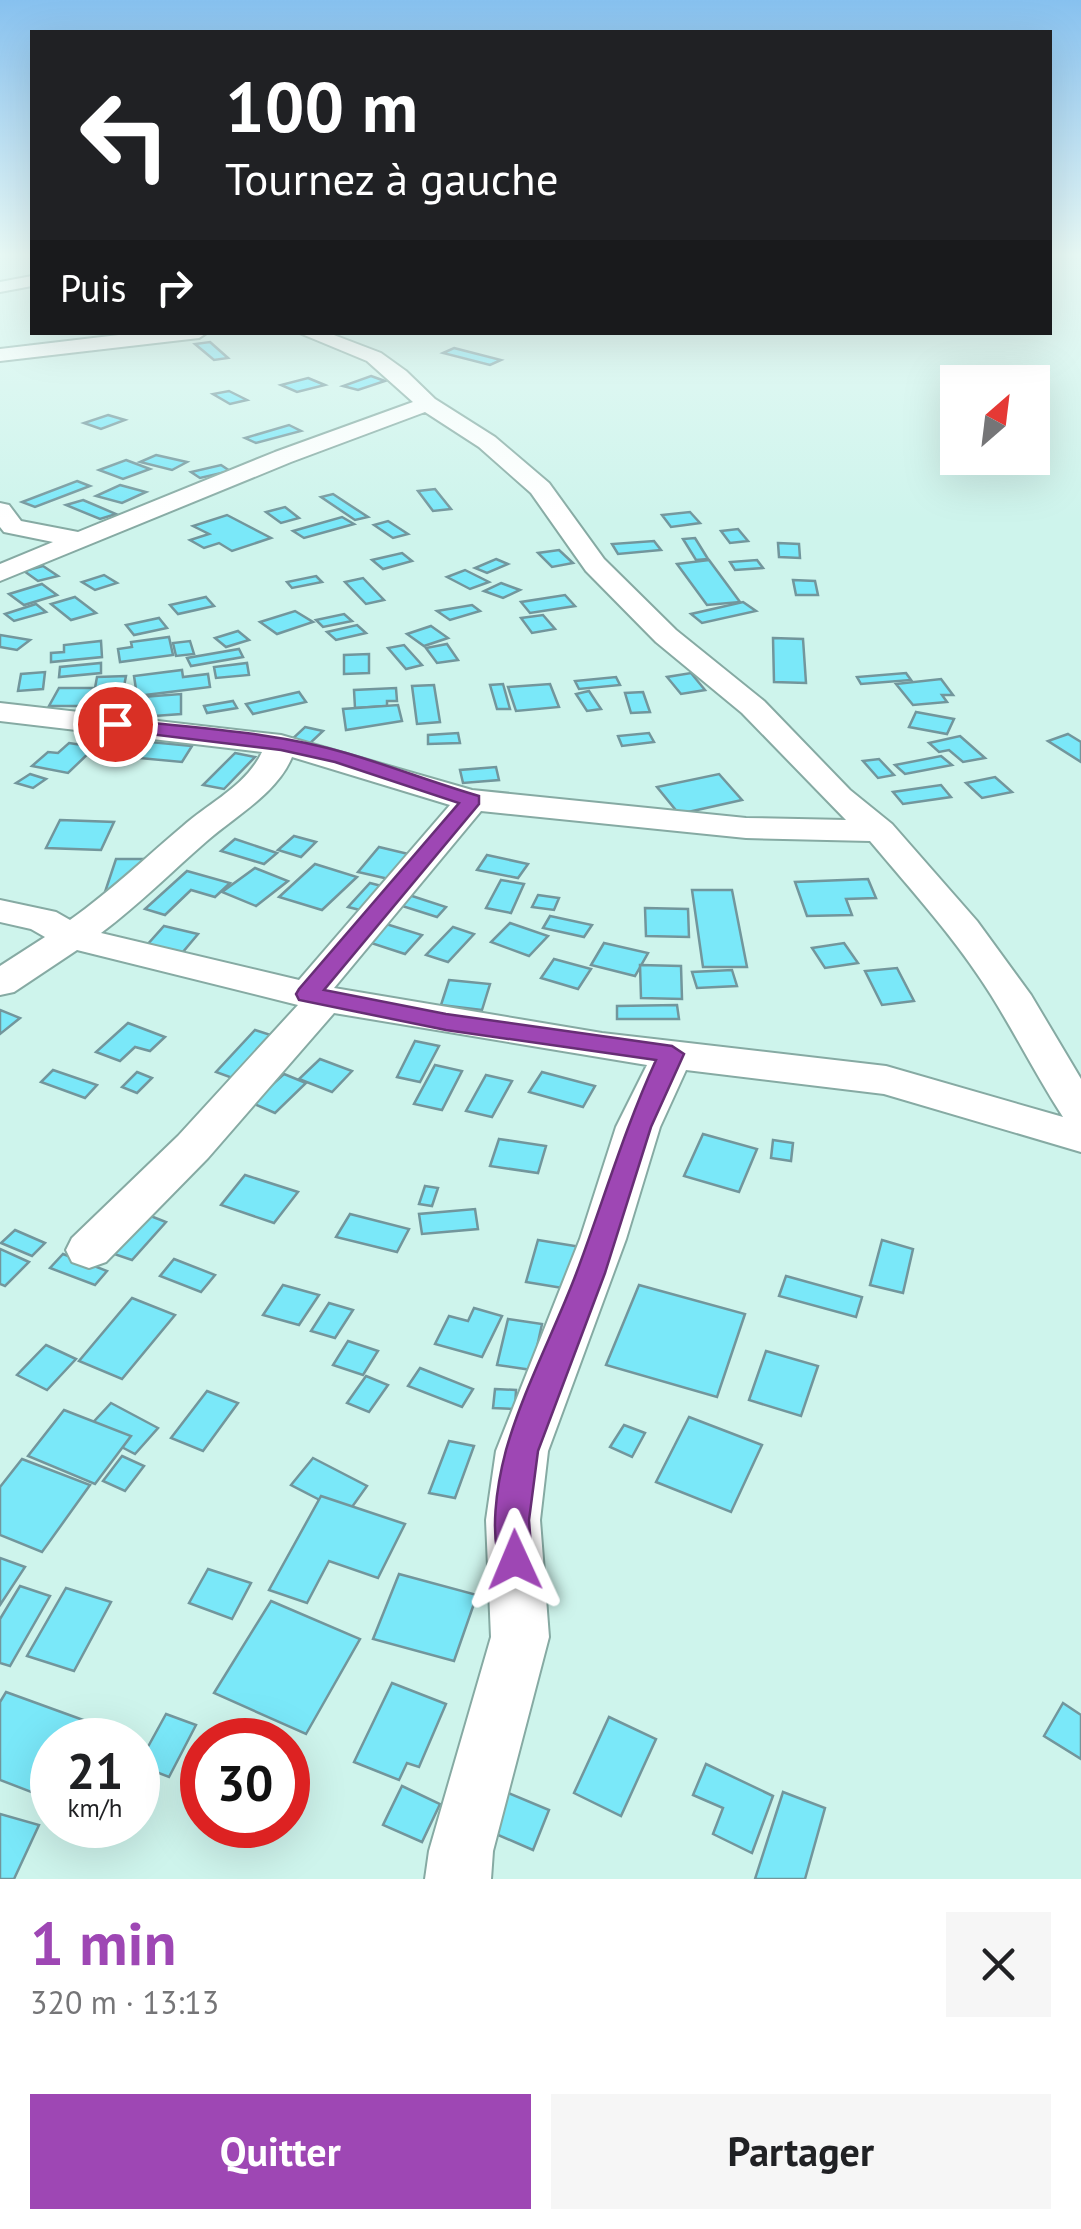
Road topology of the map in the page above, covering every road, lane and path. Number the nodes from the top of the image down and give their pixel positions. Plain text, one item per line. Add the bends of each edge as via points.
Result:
1 (89, 345) edge
2 (341, 345) edge
3 (0, 355) edge
4 (427, 404) junction
5 (0, 510) edge
6 (81, 540) junction
7 (0, 573) edge
8 (0, 712) edge
9 (281, 744) junction
10 (472, 800) junction
11 (880, 831) junction
12 (0, 911) edge
13 (71, 938) junction
14 (0, 983) edge
15 (316, 997) junction
16 (672, 1054) junction
17 (1081, 1111) edge
18 (1081, 1137) edge
19 (89, 1250) dead end
20 (458, 1879) edge

1 - 3 street
2 - 4 street via 374,357
4 - 6 street
4 - 11 street via 488,442 540,488 595,566
5 - 6 street via 14,526
6 - 7 street
8 - 9 street
9 - 10 street
9 - 13 street via 272,766 244,795
10 - 11 street via 729,827
10 - 15 street
11 - 17 street via 964,928
12 - 13 street via 43,920
13 - 14 street
13 - 15 street
15 - 16 street
15 - 19 street via 193,1147
16 - 18 street via 886,1080
16 - 20 street via 638,1127 522,1451 513,1520 520,1638

